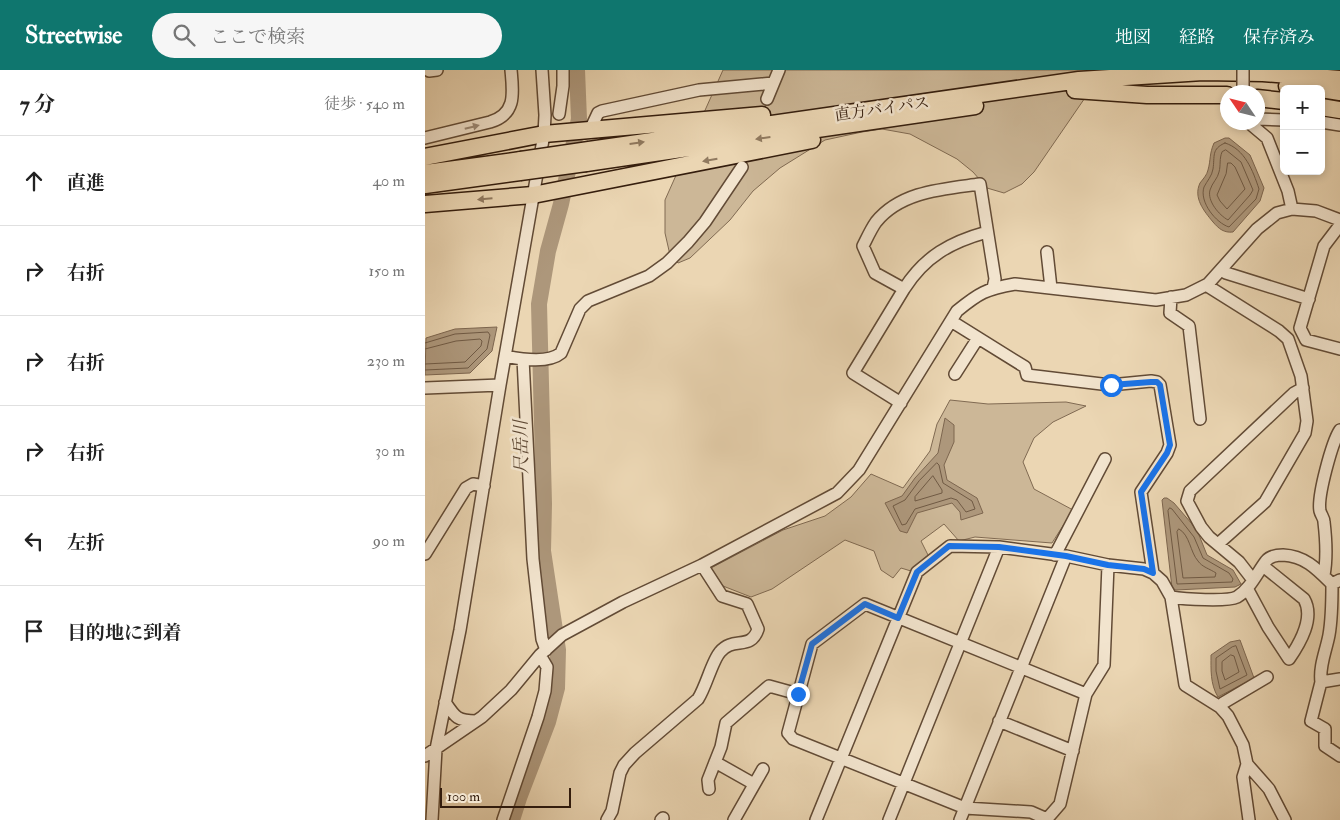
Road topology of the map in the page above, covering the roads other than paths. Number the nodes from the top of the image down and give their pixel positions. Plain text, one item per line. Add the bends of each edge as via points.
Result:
1 (511, 70) edge
2 (542, 70) edge
3 (563, 70) edge
4 (779, 70) edge
5 (1123, 70) edge
6 (1243, 70) edge
7 (1340, 79) edge
8 (773, 83) junction
9 (1077, 85) junction
10 (1243, 85) edge
11 (1284, 85) edge
12 (1325, 90) edge
13 (1340, 92) edge
14 (1220, 95) edge
15 (767, 99) dead end
16 (1265, 99) edge
17 (1280, 101) edge
18 (930, 107) junction
19 (1325, 108) edge
20 (1340, 110) edge
21 (559, 114) dead end
22 (1265, 119) edge
23 (1280, 120) edge
24 (1325, 123) edge
25 (1340, 125) edge
26 (590, 130) junction
27 (1258, 130) edge
28 (543, 134) junction
29 (425, 138) edge
30 (425, 157) edge
31 (520, 166) junction
32 (742, 167) dead end
33 (425, 173) edge
34 (425, 186) edge
35 (533, 195) junction
36 (425, 204) edge
37 (1292, 209) junction
38 (1340, 220) edge
39 (1340, 225) edge
40 (987, 232) junction
41 (1047, 252) dead end
42 (1221, 270) junction
43 (1206, 285) junction
44 (993, 288) junction
45 (1051, 288) junction
46 (904, 289) junction
47 (1171, 297) junction
48 (1309, 298) junction
49 (951, 321) junction
50 (978, 338) junction
51 (1340, 349) edge
52 (505, 356) junction
53 (523, 359) junction
54 (955, 374) dead end
55 (500, 385) junction
56 (425, 388) edge
57 (1303, 388) junction
58 (901, 403) junction
59 (1200, 419) dead end
60 (1340, 430) edge
61 (1105, 459) dead end
62 (483, 486) junction
63 (1218, 544) junction
64 (999, 547) junction
65 (425, 554) edge
66 (1060, 555) junction
67 (702, 565) junction
68 (1108, 565) junction
69 (1263, 566) junction
70 (1153, 573) junction
71 (1332, 580) edge
72 (1250, 584) junction
73 (1171, 597) junction
74 (898, 618) junction
75 (960, 643) junction
76 (544, 652) junction
77 (1021, 667) junction
78 (1267, 677) dead end
79 (1340, 679) edge
80 (1321, 682) junction
81 (798, 694) junction
82 (1086, 694) junction
83 (445, 702) junction
84 (1220, 707) junction
85 (476, 721) junction
86 (999, 722) junction
87 (436, 748) junction
88 (1073, 751) junction
89 (425, 756) edge
90 (1340, 756) edge
91 (840, 757) junction
92 (715, 762) junction
93 (1247, 764) junction
94 (763, 769) dead end
95 (904, 783) junction
96 (754, 784) junction
97 (709, 789) dead end
98 (965, 808) junction
99 (1046, 819) edge
100 (432, 820) edge
101 (503, 820) edge
102 (607, 820) edge
103 (734, 820) edge
104 (816, 820) edge
105 (889, 820) edge
106 (960, 820) edge
107 (1249, 820) edge
108 (1285, 820) edge

29 -> 1 street via 500,118 511,104
2 - 28 street
3 - 21 street
4 - 8 street
5 - 9 highway
6 - 10 street, bridge
7 - 9 highway, 直方バイパス via 1203,72
8 - 15 street
8 - 26 street via 699,90 602,111
9 - 11 highway, 直方バイパス via 1261,82
9 - 14 highway via 1147,95
9 - 18 highway, 直方バイパス
12 - 13 highway
16 - 17 highway
18 - 26 highway via 844,107
18 - 31 highway, 直方バイパス, bridge
18 -> 35 highway via 782,147
19 - 20 highway
22 - 23 street
24 - 25 street
26 - 28 highway
27 - 37 street via 1267,138
28 - 30 highway
28 - 35 street
31 - 33 highway, 直方バイパス
31 - 34 highway, 直方バイパス
32 - 53 street via 705,222 667,262 649,276 587,301 579,309 561,353 556,357
35 -> 36 highway
35 - 52 street
37 - 38 street via 1316,211
37 - 42 street via 1277,213 1257,229
39 - 48 street via 1324,246
40 - 44 street via 995,279
40 - 46 street via 962,239 931,256 913,274
40 - 46 street via 980,184 929,190 893,207 876,222 863,246 875,273
41 - 45 street
42 - 43 street
42 - 48 street
43 - 47 street via 1186,295
43 - 57 street via 1288,339
44 - 45 street via 1015,284
44 - 49 street via 976,295 957,311
45 - 47 street via 1156,300
46 - 58 street via 853,373
47 - 59 street via 1170,313 1189,326
48 - 51 street via 1301,328 1305,340
49 - 50 street
49 - 58 street
50 - 54 street
50 - 70 street via 1025,367 1027,375 1111,385 1157,382 1160,385 1170,445 1141,492
52 - 53 street
52 - 55 street
53 - 76 street via 533,559
55 - 56 street
55 - 62 street
57 - 63 street via 1307,421 1305,433 1265,502
57 - 63 street via 1190,491 1187,501 1201,527
58 - 67 street via 859,470 837,493
60 - 71 street via 1325,470 1320,511 1324,519 1325,566
61 - 66 street
62 - 65 street via 473,484 467,488
62 - 83 street
63 - 72 street via 1239,562
64 - 66 street
64 - 74 street via 949,546 917,572
64 - 75 street
66 - 68 street
66 - 77 street
67 - 76 street via 562,635
67 - 102 street via 722,596 747,604 758,629 755,638 750,642 730,644 719,652 698,700 624,765
68 - 70 street
68 - 82 street via 1104,665
69 - 71 street via 1277,555 1294,555
69 - 72 street
69 - 72 street via 1307,605 1301,641 1289,659 1267,627
70 - 73 street
71 - 80 street via 1332,611
72 - 73 street via 1234,598
73 - 84 street via 1185,685
74 - 75 street
74 - 81 street via 865,604 812,644
74 - 91 street
75 - 77 street
75 - 95 street
76 - 85 street via 511,690
76 - 101 street via 547,667 545,691
77 - 82 street
77 - 86 street
78 - 84 street via 1223,702
79 - 80 street
80 - 90 street via 1311,720 1325,729 1325,746
81 - 91 street via 788,734 793,739
81 - 92 street via 769,686 726,722
82 - 88 street
83 - 85 street via 454,716 463,721
83 - 87 street
84 - 93 street via 1243,745
85 - 87 street
86 - 88 street
86 - 98 street
87 - 89 street
87 - 100 street
88 - 99 street via 1060,804
91 - 95 street
91 - 104 street
92 - 96 street
92 - 97 street via 708,780
93 - 107 street via 1243,777
93 - 108 street via 1269,789
94 - 96 street
95 - 98 street
95 - 105 street
96 - 103 street
98 - 99 street via 1031,812
98 - 106 street

